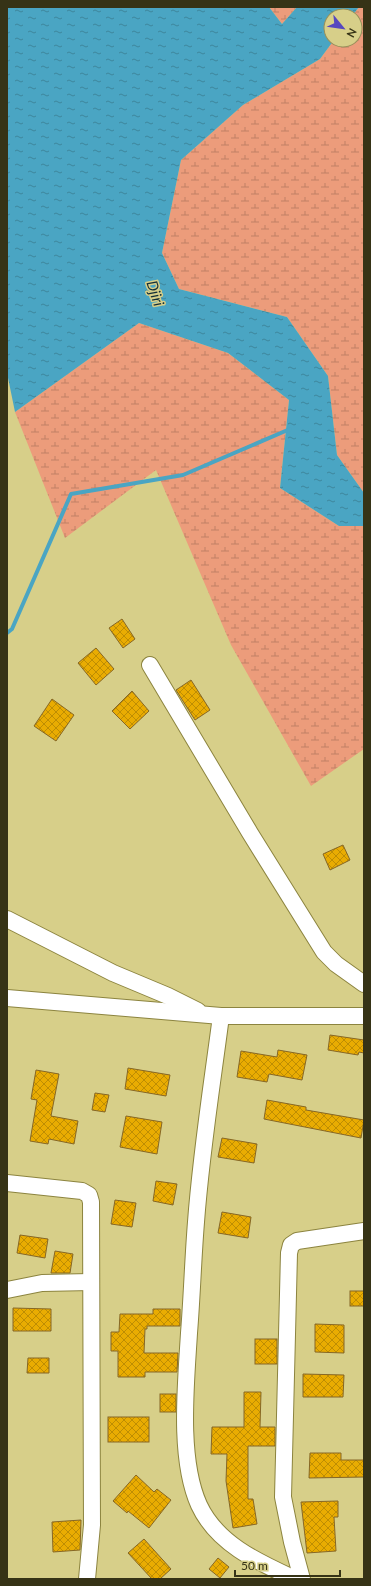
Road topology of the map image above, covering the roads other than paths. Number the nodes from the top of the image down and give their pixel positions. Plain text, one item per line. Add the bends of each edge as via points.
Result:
1 (150, 666) dead end
2 (7, 919) edge
3 (364, 984) edge
4 (7, 998) edge
5 (204, 1014) junction
6 (221, 1016) junction
7 (364, 1016) edge
8 (7, 1183) edge
9 (364, 1231) edge
10 (91, 1282) junction
11 (7, 1290) edge
12 (87, 1579) edge
13 (295, 1579) edge
14 (302, 1579) edge

1 - 3 street via 324,952
2 - 5 street via 113,973
4 - 5 street
5 - 6 street
6 - 7 street
6 - 13 street via 196,1221 186,1397 191,1480 200,1506 223,1539 259,1562
8 - 10 street via 82,1191 89,1194
9 - 14 street via 297,1240 291,1245 289,1253 283,1497
10 - 11 street via 42,1283
10 - 12 street via 92,1525

